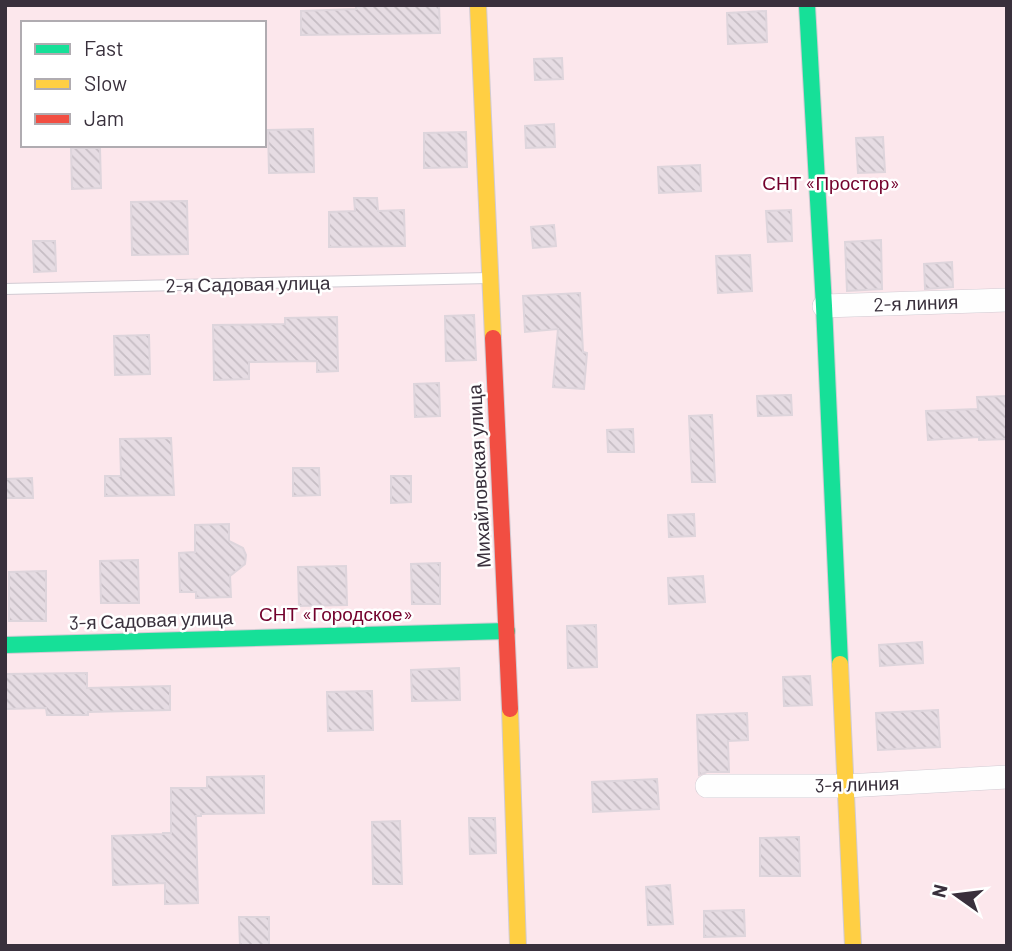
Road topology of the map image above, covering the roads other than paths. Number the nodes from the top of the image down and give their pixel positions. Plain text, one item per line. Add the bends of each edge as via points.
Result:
1 (478, 5) edge
2 (807, 5) edge
3 (490, 278) junction
4 (5, 289) edge
5 (1007, 300) edge
6 (824, 306) junction
7 (507, 631) junction
8 (5, 645) edge
9 (1007, 777) edge
10 (707, 786) dead end
11 (846, 786) junction
12 (518, 946) edge
13 (853, 946) edge

1 - 3 street, Михайловская улица
2 - 6 street
3 - 4 lane, 2-я Садовая улица
3 - 7 street, Михайловская улица
5 - 6 street, 2-я линия
6 - 11 street
7 - 8 street, 3-я Садовая улица
7 - 12 street, Михайловская улица
9 - 11 street, 3-я линия
10 - 11 street, 3-я линия
11 - 13 street

